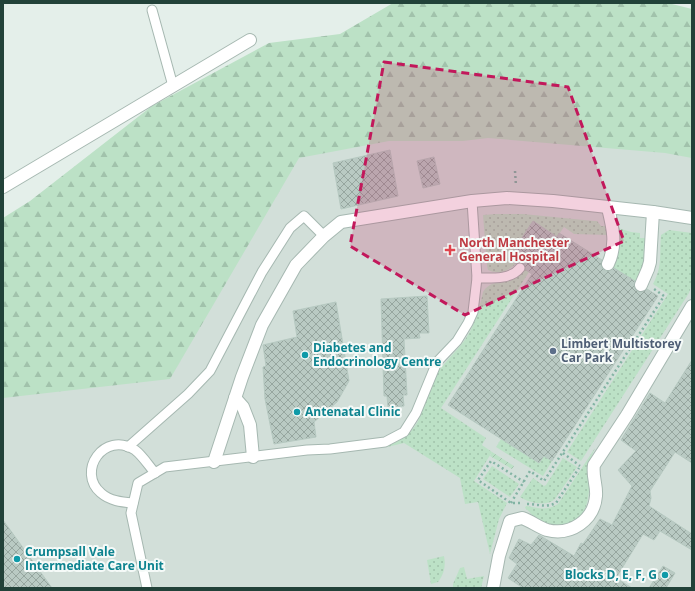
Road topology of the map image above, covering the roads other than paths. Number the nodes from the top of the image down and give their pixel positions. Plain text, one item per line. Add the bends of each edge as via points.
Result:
1 (152, 10) dead end
2 (250, 40) dead end
3 (173, 86) junction
4 (3, 187) edge
5 (472, 201) junction
6 (608, 208) junction
7 (653, 212) junction
8 (692, 218) edge
9 (324, 236) junction
10 (608, 264) dead end
11 (520, 268) dead end
12 (477, 278) junction
13 (645, 286) road end
14 (692, 306) edge
15 (235, 398) junction
16 (128, 447) junction
17 (253, 457) junction
18 (214, 462) junction
19 (155, 473) junction
20 (133, 504) junction
21 (147, 588) edge
22 (493, 588) edge

1 - 3 lane
2 - 3 street
3 - 4 street
5 - 6 street via 516,198
5 - 9 street via 341,222
5 - 12 lane
6 - 7 street
6 - 10 street via 614,245
7 - 8 street
7 - 13 street via 650,262
9 - 15 street via 296,265 262,325
9 - 16 lane via 304,216 290,228 262,272 210,371
11 - 12 lane via 504,276
12 - 17 lane via 473,312 468,323 457,341 437,362 416,413 404,432 385,442
14 - 22 street via 594,465 596,496 591,513 568,531 554,531 522,518 510,522
15 - 17 street via 243,407 250,425
15 - 18 street
16 - 19 lane via 135,450
16 - 20 lane via 108,445 92,464 92,475 96,488 102,494 114,500
17 - 18 lane
18 - 19 lane via 165,467
19 - 20 lane via 138,483
20 - 21 lane via 133,525

